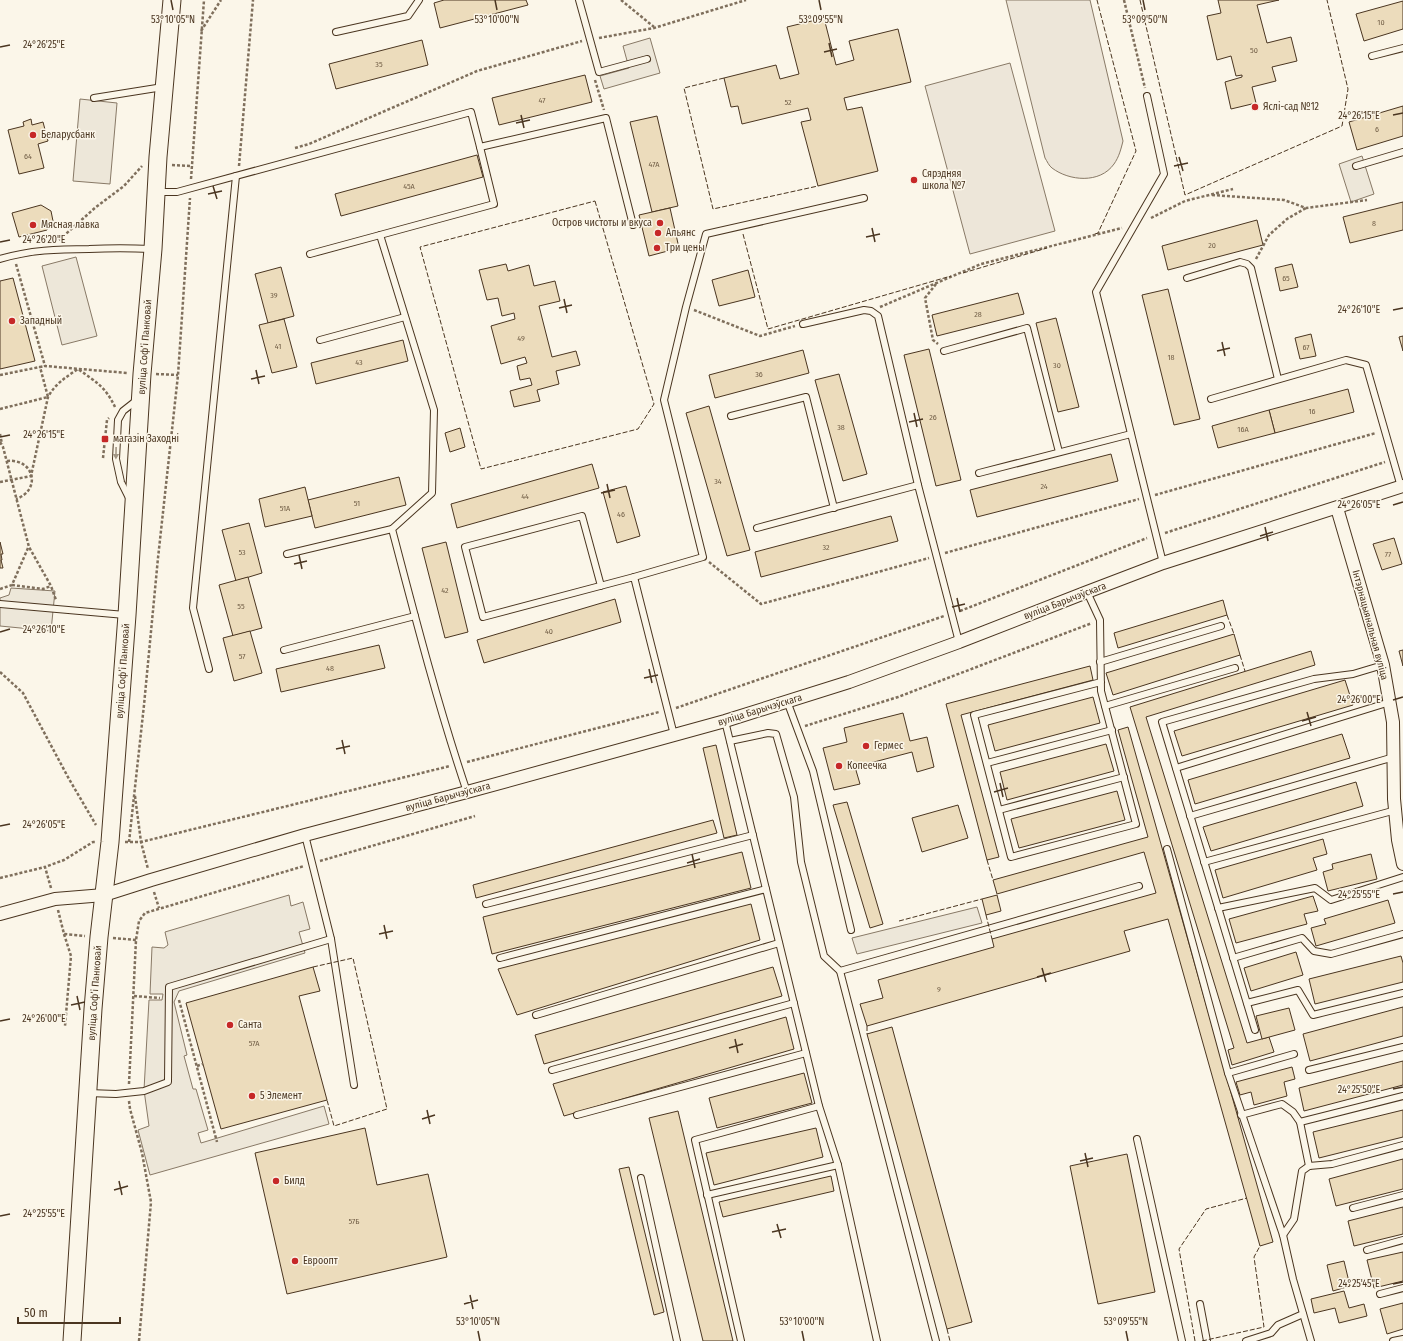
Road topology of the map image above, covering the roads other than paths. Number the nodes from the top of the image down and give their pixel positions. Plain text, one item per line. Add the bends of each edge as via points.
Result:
1 (172, 0) edge
2 (419, 0) edge
3 (579, 0) edge
4 (336, 32) dead end
5 (1403, 48) edge
6 (1372, 56) dead end
7 (647, 59) dead end
8 (165, 87) junction
9 (1147, 96) road end
10 (94, 98) dead end
11 (480, 147) junction
12 (1403, 152) edge
13 (1356, 166) dead end
14 (236, 176) junction
15 (156, 192) junction
16 (864, 198) dead end
17 (633, 225) dead end
18 (380, 235) junction
19 (153, 249) junction
20 (310, 254) dead end
21 (0, 259) edge
22 (1187, 278) dead end
23 (405, 317) junction
24 (803, 324) road end
25 (320, 340) dead end
26 (944, 351) road end
27 (1278, 379) junction
28 (1211, 399) dead end
29 (731, 416) dead end
30 (1131, 434) junction
31 (1059, 452) junction
32 (979, 473) dead end
33 (918, 485) junction
34 (1402, 487) edge
35 (834, 508) junction
36 (1337, 508) junction
37 (757, 528) dead end
38 (392, 529) junction
39 (287, 554) dead end
40 (1163, 563) junction
41 (634, 577) junction
42 (601, 586) junction
43 (1087, 592) junction
44 (0, 604) edge
45 (127, 615) junction
46 (415, 616) junction
47 (1221, 626) dead end
48 (960, 642) junction
49 (284, 650) dead end
50 (1100, 662) junction
51 (1383, 665) junction
52 (1235, 668) dead end
53 (208, 669) dead end
54 (1101, 682) junction
55 (787, 701) junction
56 (1390, 702) junction
57 (1105, 706) junction
58 (724, 721) junction
59 (1112, 730) junction
60 (674, 735) junction
61 (730, 741) junction
62 (1394, 758) junction
63 (987, 764) junction
64 (1176, 768) junction
65 (1124, 777) junction
66 (467, 792) junction
67 (999, 810) junction
68 (1396, 810) junction
69 (1190, 816) junction
70 (305, 835) junction
71 (753, 835) junction
72 (1167, 849) dead end
73 (1204, 862) junction
74 (1403, 864) edge
75 (1403, 877) edge
76 (1139, 886) dead end
77 (766, 889) junction
78 (104, 895) junction
79 (486, 904) dead end
80 (1218, 908) junction
81 (0, 914) edge
82 (850, 930) dead end
83 (1403, 934) edge
84 (331, 939) junction
85 (779, 943) junction
86 (500, 958) dead end
87 (1233, 958) junction
88 (840, 971) junction
89 (1403, 993) edge
90 (794, 1003) junction
91 (1247, 1004) junction
92 (536, 1014) dead end
93 (1255, 1030) dead end
94 (1403, 1047) edge
95 (806, 1053) junction
96 (1294, 1054) dead end
97 (552, 1070) dead end
98 (1309, 1070) dead end
99 (1228, 1073) junction
100 (354, 1085) dead end
101 (88, 1093) junction
102 (1403, 1096) edge
103 (820, 1106) junction
104 (577, 1115) dead end
105 (1241, 1115) junction
106 (1300, 1122) junction
107 (1137, 1139) dead end
108 (1403, 1145) edge
109 (838, 1165) junction
110 (1309, 1166) junction
111 (641, 1178) dead end
112 (1403, 1194) edge
113 (707, 1195) junction
114 (1353, 1208) dead end
115 (1283, 1235) junction
116 (1403, 1240) edge
117 (1367, 1250) dead end
118 (1403, 1288) edge
119 (1380, 1294) dead end
120 (1200, 1304) dead end
121 (1303, 1314) junction
122 (1403, 1339) edge
123 (72, 1341) edge
124 (678, 1341) edge
125 (741, 1341) edge
126 (877, 1341) edge
127 (936, 1341) edge
128 (1182, 1341) edge
129 (1207, 1341) edge
130 (1246, 1341) edge
131 (1311, 1341) edge
132 (1393, 1341) edge

1 - 8 main road, вуліца Софʼі Панковай
2 - 4 lane via 408,16
3 - 7 lane via 587,40 599,72
5 - 6 lane
8 - 10 lane
8 - 15 main road, вуліца Софʼі Панковай
9 - 30 lane via 1164,174 1096,292
11 - 14 lane via 471,112
11 - 17 lane via 606,118
11 - 18 lane via 494,204
12 - 13 lane
14 - 15 lane via 176,192
14 - 53 lane via 193,608
15 - 19 main road, вуліца Софʼі Панковай
16 - 41 lane via 706,234 664,400 703,557
18 - 20 lane
18 - 23 lane
19 - 21 lane via 48,250
19 - 45 main road, вуліца Софʼі Панковай via 142,374
22 - 27 lane via 1240,262 1251,268
23 - 25 lane
23 - 38 lane via 434,410 432,493
24 - 33 lane via 864,310 878,316
26 - 31 lane via 1027,328
27 - 28 lane
27 - 34 lane via 1346,360 1366,365
29 - 35 lane via 806,397
30 - 31 lane
30 - 40 lane
31 - 32 lane
33 - 35 lane
33 - 48 lane
34 - 36 street, вуліца Барычэўскага
35 - 37 lane
36 - 40 street, вуліца Барычэўскага
36 - 51 street, Інтэрнацыянальная вуліца
38 - 39 lane
38 - 46 lane
40 - 43 street, вуліца Барычэўскага
41 - 42 lane
41 - 60 lane
42 - 42 lane via 483,617 465,547 582,516
43 - 48 street, вуліца Барычэўскага
43 - 50 lane via 1100,620
44 - 45 lane
45 - 78 main road, вуліца Софʼі Панковай
46 - 49 lane
46 - 66 lane
47 - 50 lane
48 - 55 street, вуліца Барычэўскага via 849,682
50 - 54 lane
51 - 56 street, Інтэрнацыянальная вуліца
51 - 64 lane via 1352,674 1314,679 1162,722
52 - 57 lane
54 - 57 lane
54 - 63 lane via 974,715
55 - 58 street, вуліца Барычэўскага
55 - 82 lane via 814,771
56 - 62 street, Інтэрнацыянальная вуліца
56 - 64 lane
57 - 59 lane
58 - 60 street, вуліца Барычэўскага
58 - 61 lane
59 - 63 lane
59 - 65 lane
60 - 66 street, вуліца Барычэўскага
61 - 71 lane
61 - 88 lane via 768,733 776,734 794,798 801,862 824,956
62 - 68 street, Інтэрнацыянальная вуліца
62 - 69 lane
63 - 67 lane
64 - 69 lane
65 - 67 lane
65 - 67 lane via 1136,824 1011,857
66 - 70 street, вуліца Барычэўскага
68 - 73 lane
68 - 74 street, Інтэрнацыянальная вуліца
69 - 73 lane
70 - 78 street, вуліца Барычэўскага
70 - 84 lane
71 - 77 lane
71 - 79 lane
72 - 99 lane
73 - 80 lane
75 - 80 lane via 1331,900 1315,888
76 - 88 lane
77 - 85 lane
77 - 86 lane
78 - 81 street, вуліца Барычэўскага via 55,899
78 - 101 main road, вуліца Софʼі Панковай
80 - 87 lane
83 - 87 lane via 1331,954 1314,951 1302,938
84 - 100 lane
84 - 101 lane via 169,987 168,1082 144,1091
85 - 90 lane
85 - 92 lane
87 - 91 lane
88 - 127 lane
89 - 91 lane via 1313,1015 1298,990
90 - 95 lane
90 - 97 lane
91 - 93 lane
94 - 98 lane
95 - 103 lane
95 - 104 lane
96 - 99 lane
99 - 105 lane
101 - 123 main road, вуліца Софʼі Панковай
102 - 106 lane
103 - 109 lane
103 - 113 lane via 695,1140
105 - 106 lane via 1282,1104 1293,1112
105 - 115 lane
106 - 110 lane
107 - 128 lane
108 - 110 lane via 1332,1164
109 - 113 lane
109 - 126 lane
110 - 115 lane via 1302,1171 1294,1219
111 - 124 lane
112 - 114 lane
113 - 125 lane
115 - 121 lane
116 - 117 lane
118 - 119 lane
120 - 129 lane
121 - 130 lane via 1278,1325 1271,1333
121 - 131 lane
122 - 132 lane

